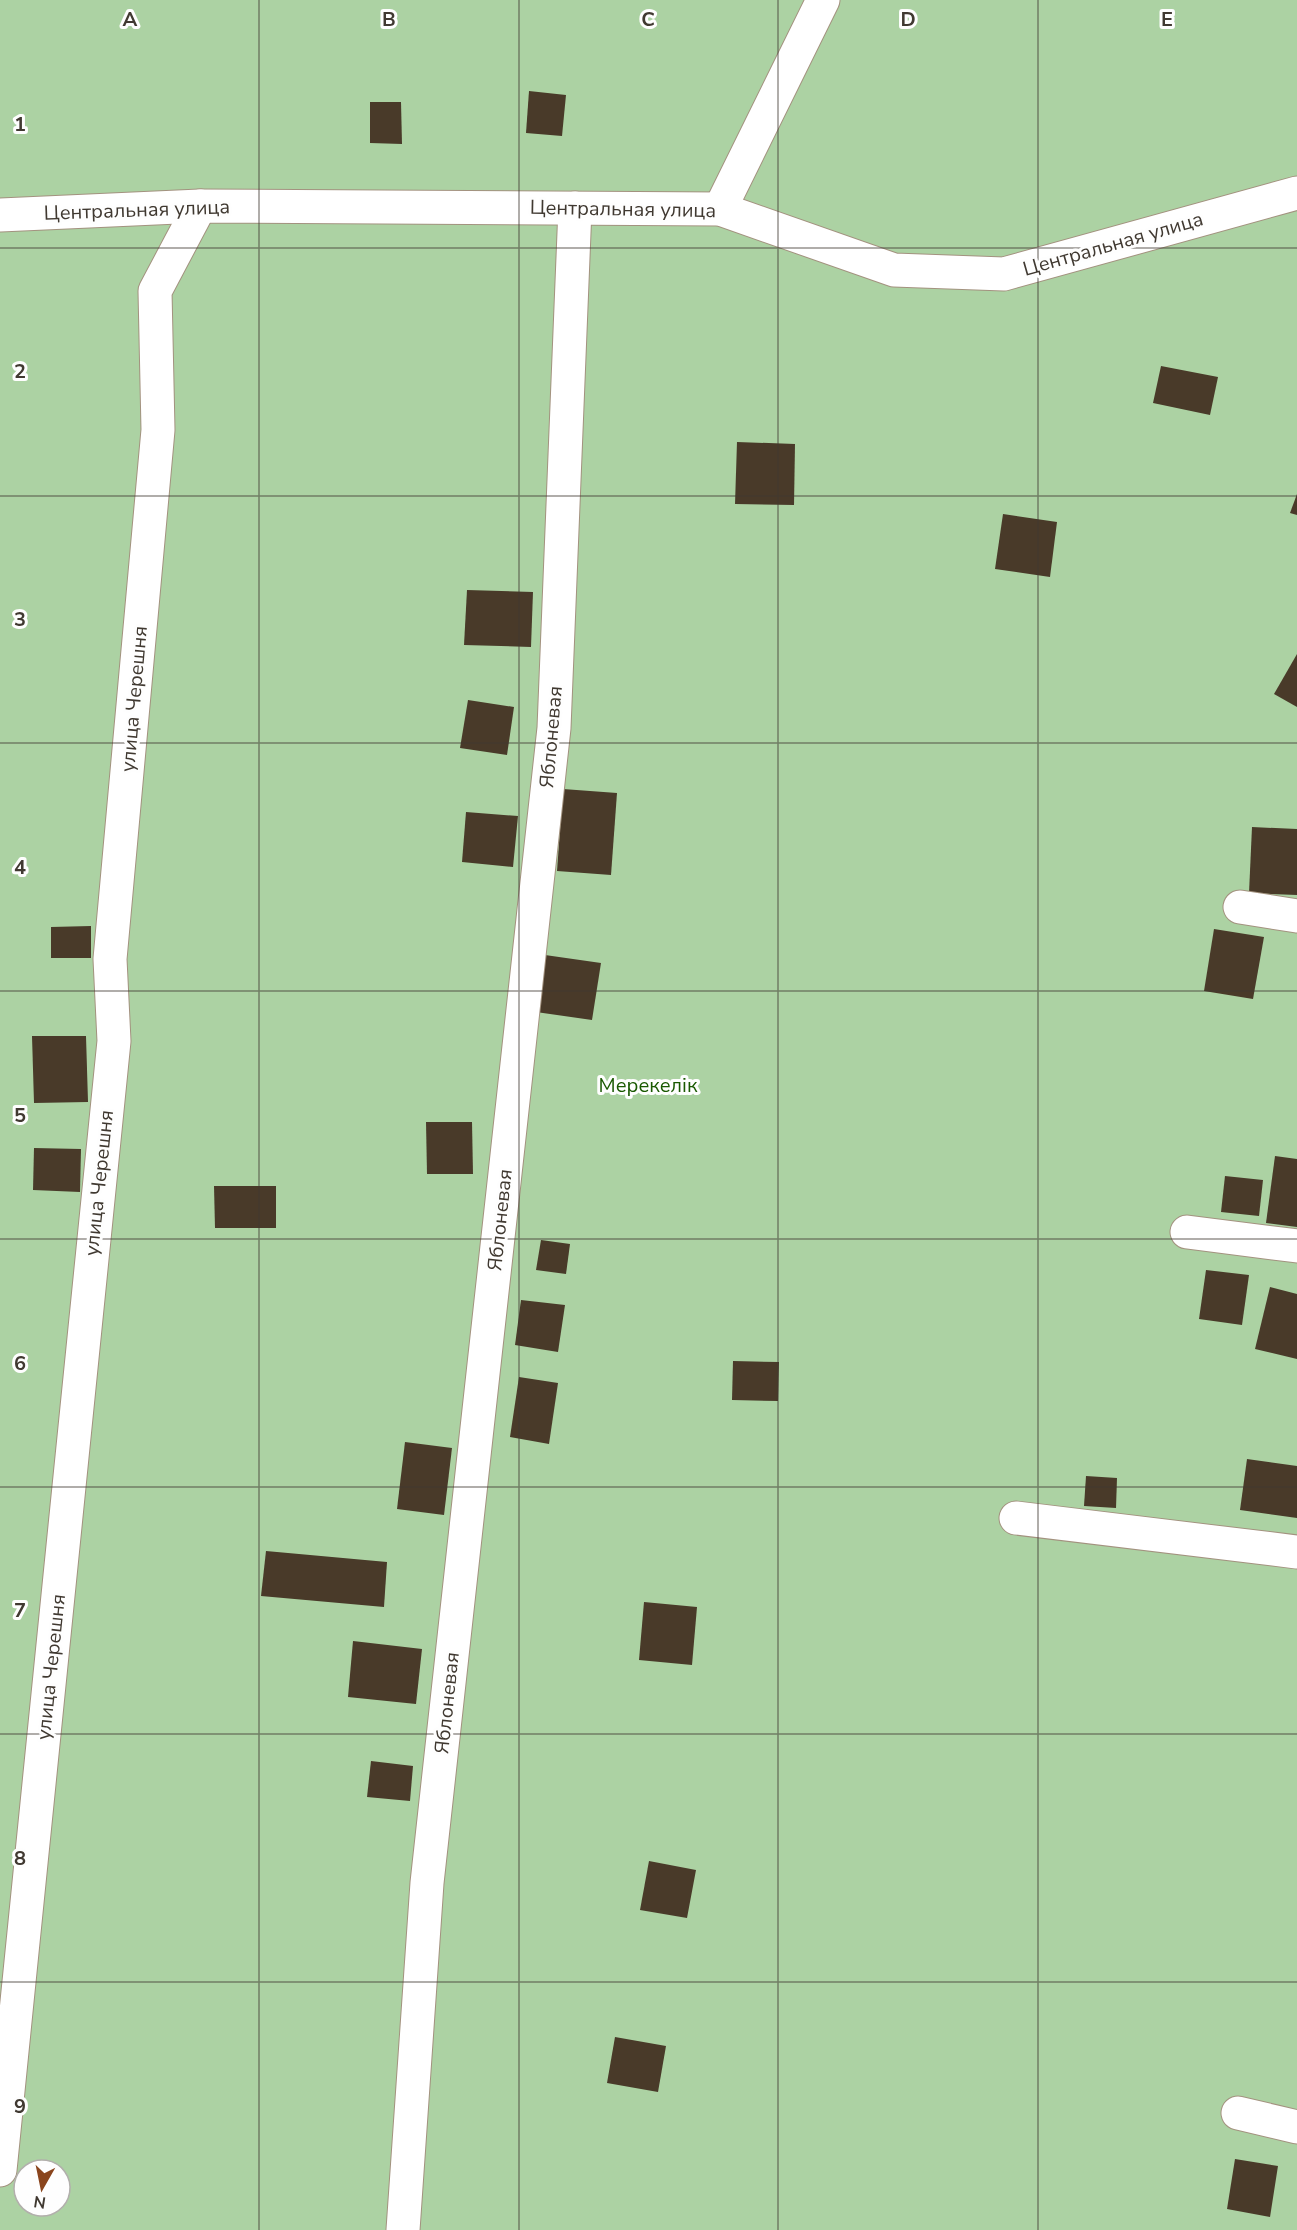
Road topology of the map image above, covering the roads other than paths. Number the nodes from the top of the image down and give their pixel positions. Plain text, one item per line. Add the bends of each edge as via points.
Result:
1 (822, 0) edge
2 (1297, 193) edge
3 (200, 206) junction
4 (575, 208) junction
5 (720, 209) junction
6 (0, 216) edge
7 (1240, 907) dead end
8 (1297, 916) edge
9 (1187, 1232) dead end
10 (1297, 1246) edge
11 (1016, 1518) dead end
12 (1297, 1552) edge
13 (1238, 2113) dead end
14 (1297, 2127) edge
15 (0, 2170) edge
16 (403, 2230) edge

1 - 5 street
2 - 5 street, Центральная улица via 1004,274 894,270
3 - 4 street, Центральная улица
3 - 6 street, Центральная улица
3 - 15 street, улица Черешня via 155,291 158,430 110,959 114,1041
4 - 5 street, Центральная улица
4 - 16 street, Яблоневая via 554,728 427,1883
7 - 8 street
9 - 10 street
11 - 12 street
13 - 14 street

